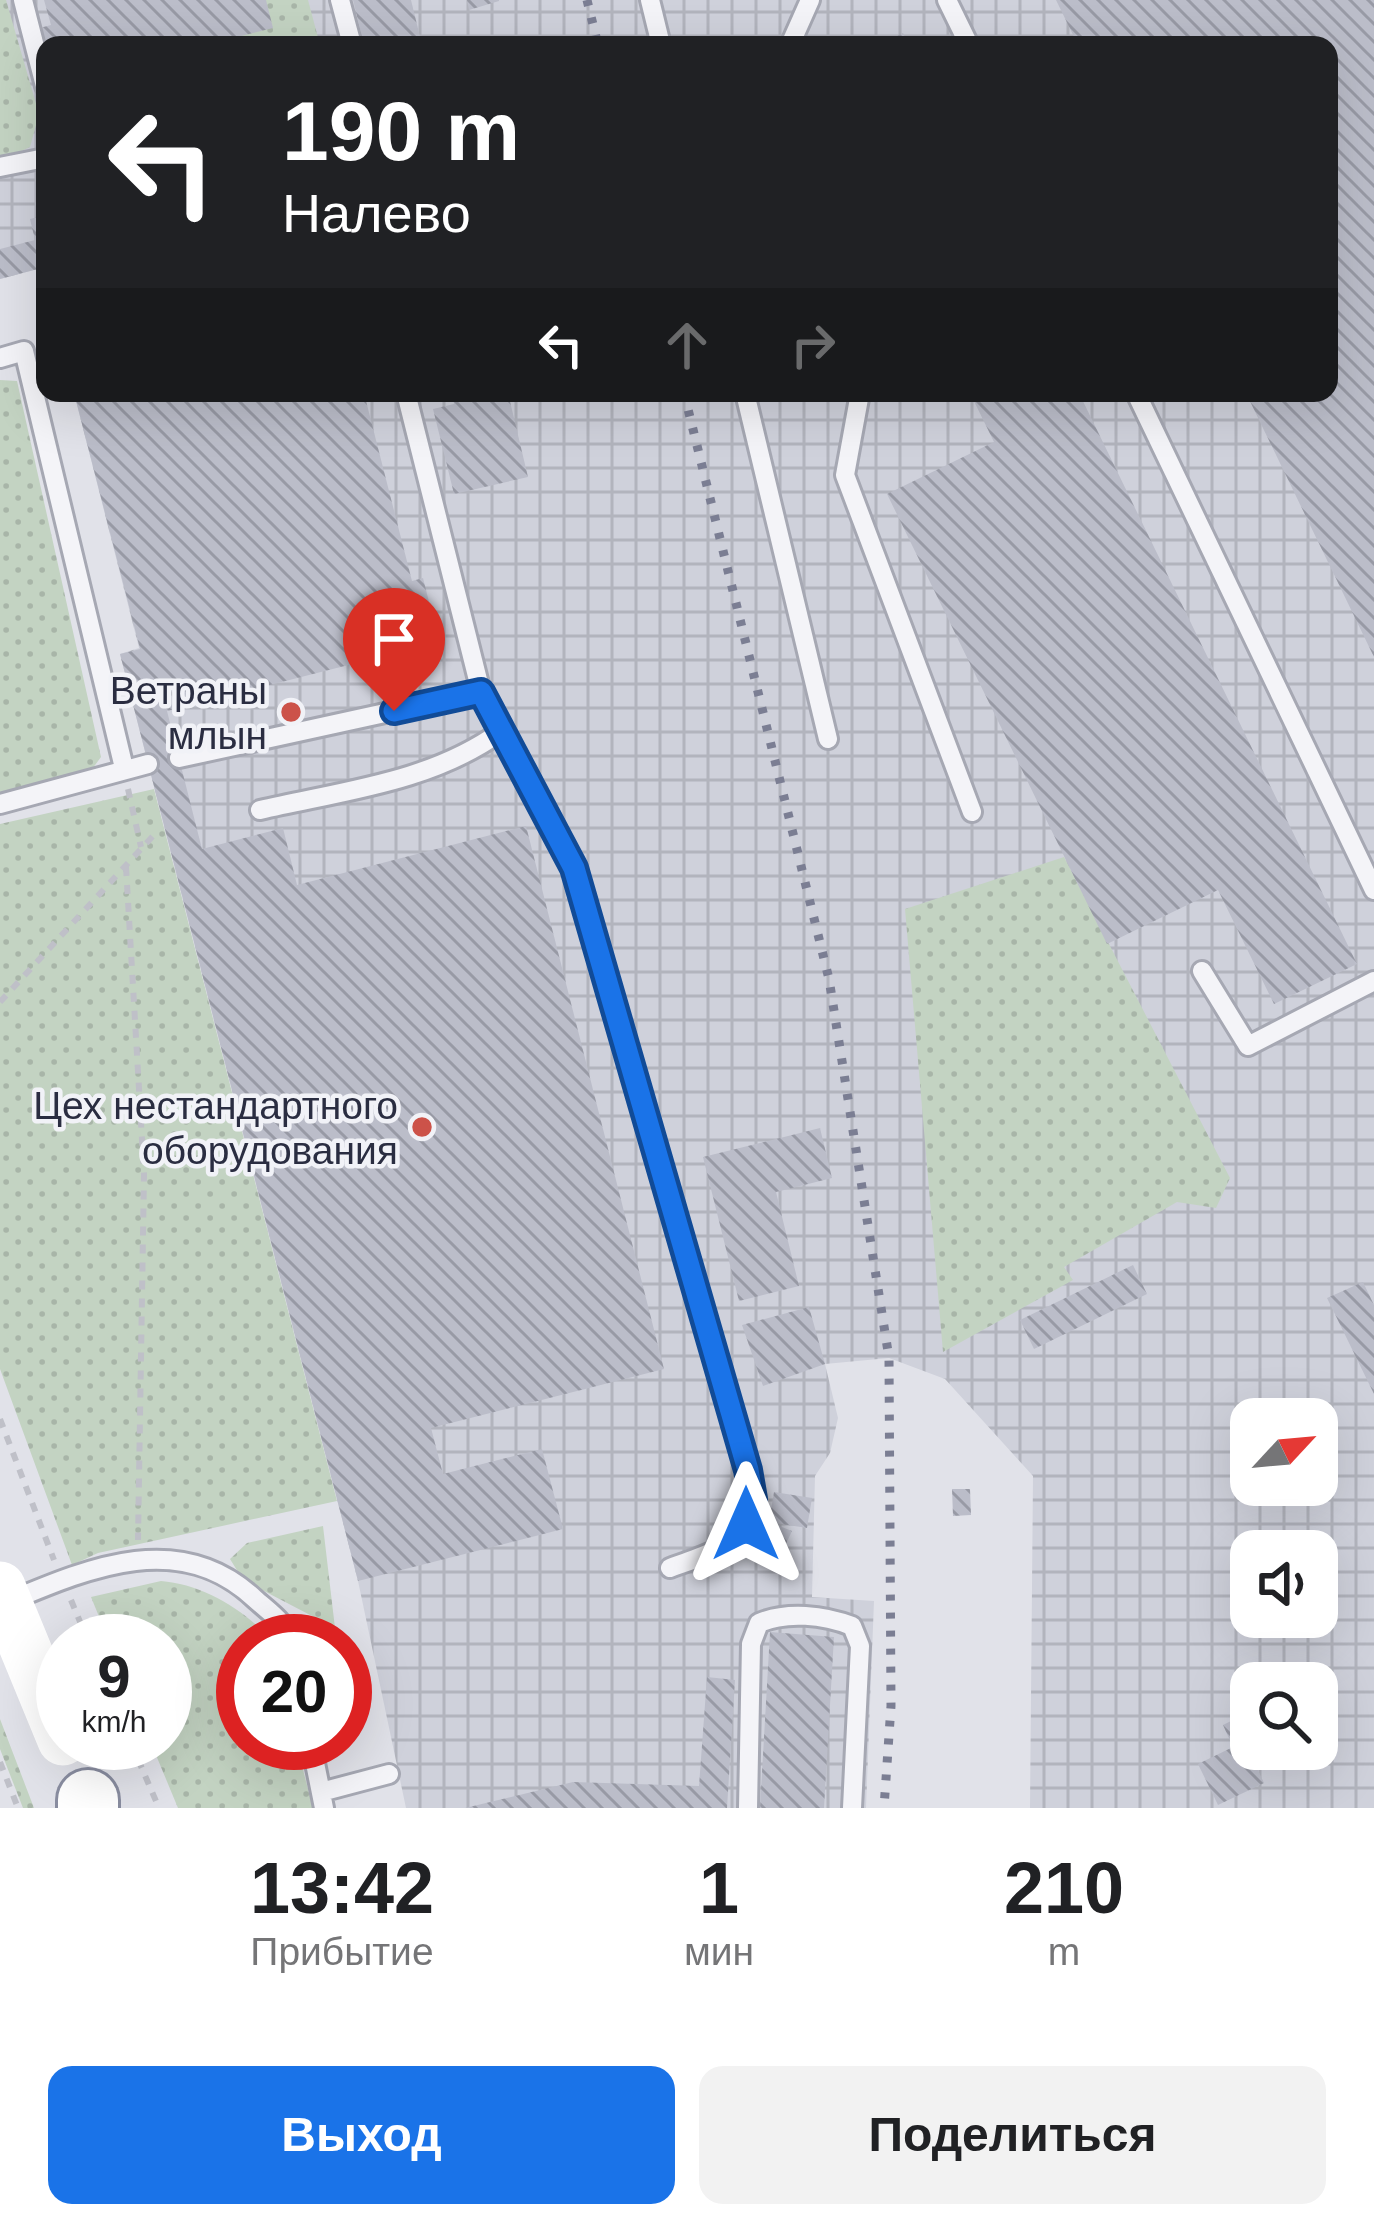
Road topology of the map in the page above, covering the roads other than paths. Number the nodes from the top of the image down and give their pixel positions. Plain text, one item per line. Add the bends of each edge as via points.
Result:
1 (23, 0) edge
2 (340, 0) edge
3 (650, 0) edge
4 (810, 0) edge
5 (947, 0) edge
6 (350, 36) edge
7 (659, 36) edge
8 (794, 36) edge
9 (965, 36) edge
10 (36, 51) edge
11 (36, 160) edge
12 (0, 167) edge
13 (0, 358) edge
14 (36, 401) edge
15 (36, 402) edge
16 (408, 402) edge
17 (747, 402) edge
18 (858, 402) edge
19 (1140, 402) edge
20 (481, 692) junction
21 (500, 732) junction
22 (828, 739) dead end
23 (179, 758) dead end
24 (148, 764) dead end
25 (124, 768) junction
26 (0, 805) edge
27 (260, 810) dead end
28 (971, 812) dead end
29 (1374, 890) edge
30 (1202, 971) dead end
31 (1374, 981) edge
32 (670, 1568) dead end
33 (3, 1594) edge
34 (271, 1614) edge
35 (36, 1674) edge
36 (75, 1770) edge
37 (316, 1770) edge
38 (389, 1774) dead end
39 (322, 1800) edge
40 (89, 1806) edge
41 (748, 1808) edge
42 (852, 1808) edge

1 - 10 lane
2 - 6 lane
3 - 7 lane
4 - 8 lane
5 - 9 lane
11 - 12 lane
13 - 14 lane via 24,351
15 - 25 lane
16 - 20 lane
17 - 22 lane
18 - 28 lane via 845,475
19 - 29 lane
20 - 21 lane
20 - 23 lane
21 - 27 lane via 434,770
21 - 32 lane via 574,868 748,1470 753,1499 746,1524 715,1551
24 - 25 lane
25 - 26 lane
30 - 31 lane via 1248,1046
33 - 34 lane via 166,1557 243,1588
33 - 35 main road
36 - 40 main road
37 - 39 lane
38 - 39 lane
41 - 42 lane via 751,1644 759,1623 776,1615 834,1619 851,1626 860,1646

